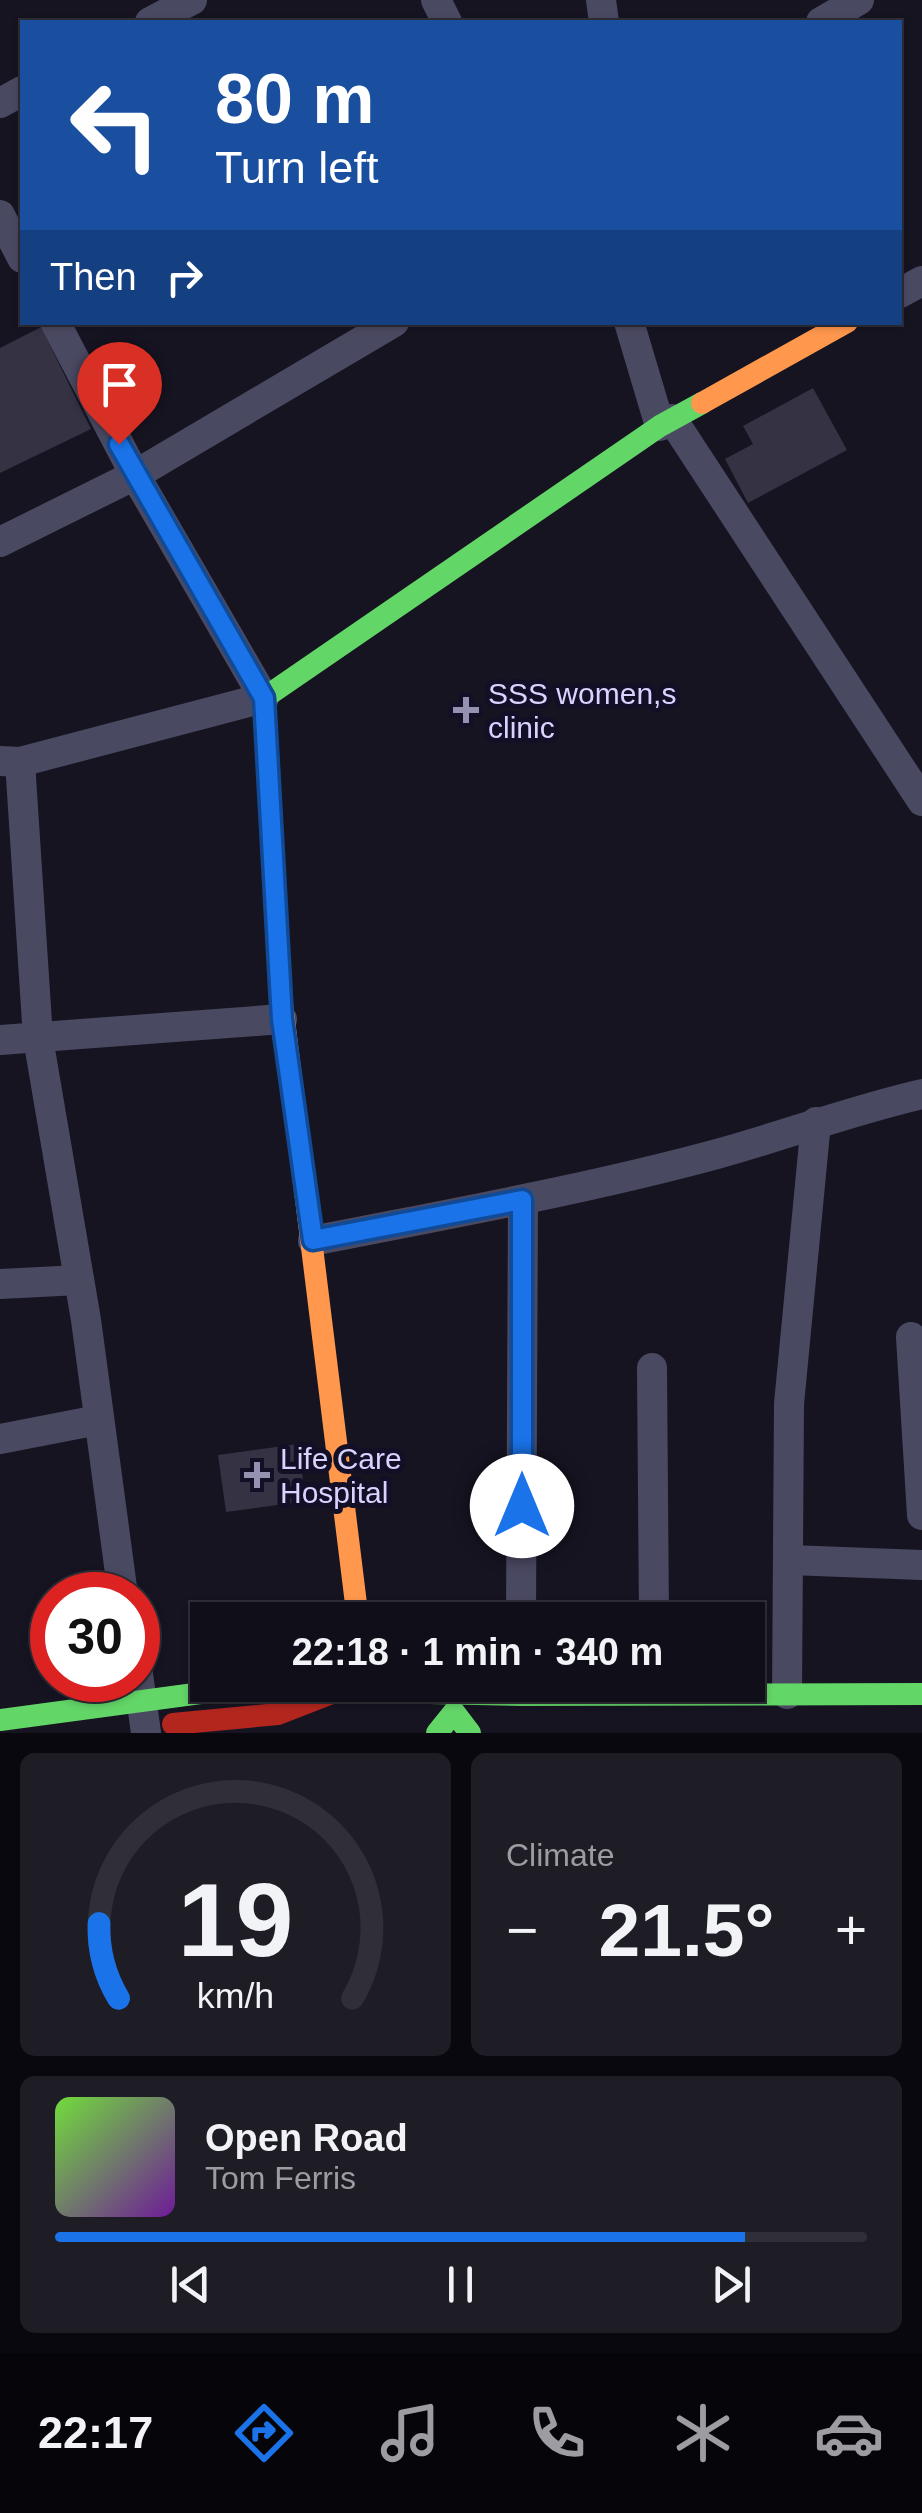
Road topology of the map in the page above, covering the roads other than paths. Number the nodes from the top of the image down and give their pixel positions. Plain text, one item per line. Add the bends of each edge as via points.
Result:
1 (192, 0) edge
2 (859, 0) edge
3 (154, 20) edge
4 (825, 20) edge
5 (0, 214) edge
6 (20, 254) edge
7 (58, 325) edge
8 (389, 325) edge
9 (630, 325) edge
10 (842, 325) edge
11 (666, 423) junction
12 (135, 475) junction
13 (0, 542) edge
14 (264, 698) junction
15 (10, 762) edge
16 (922, 800) edge
17 (282, 1019) junction
18 (38, 1038) junction
19 (0, 1040) edge
20 (922, 1094) edge
21 (816, 1122) junction
22 (522, 1200) junction
23 (313, 1240) junction
24 (79, 1280) junction
25 (0, 1284) edge
26 (912, 1337) dead end
27 (652, 1368) dead end
28 (98, 1420) junction
29 (0, 1439) edge
30 (922, 1515) edge
31 (790, 1560) junction
32 (922, 1565) edge
33 (120, 1572) edge
34 (356, 1602) edge
35 (522, 1602) edge
36 (654, 1602) edge
37 (765, 1693) edge
38 (787, 1694) junction
39 (922, 1694) edge
40 (190, 1701) edge
41 (326, 1702) edge
42 (403, 1702) edge
43 (491, 1702) edge
44 (140, 1713) edge
45 (453, 1717) edge
46 (0, 1720) edge
47 (280, 1723) edge

1 - 3 street
2 - 4 street
5 - 6 street
7 - 12 street
8 - 12 street
9 - 11 street
10 - 11 street
11 - 14 street
11 - 16 street
12 - 13 street
12 - 14 street
14 - 15 street
14 - 17 street
15 - 18 street
17 - 18 street
17 - 23 street
18 - 19 street
18 - 24 street
20 - 21 street
21 - 22 street via 717,1154
21 - 31 street via 790,1404
22 - 23 street
22 - 35 street
23 - 34 street
24 - 25 street
24 - 28 street
26 - 30 street
27 - 36 street
28 - 29 street
28 - 33 street
31 - 32 street
31 - 38 street
37 - 38 street
38 - 39 street
40 - 44 street
41 - 47 street
42 - 45 street
43 - 45 street
44 - 46 street
44 - 47 street

